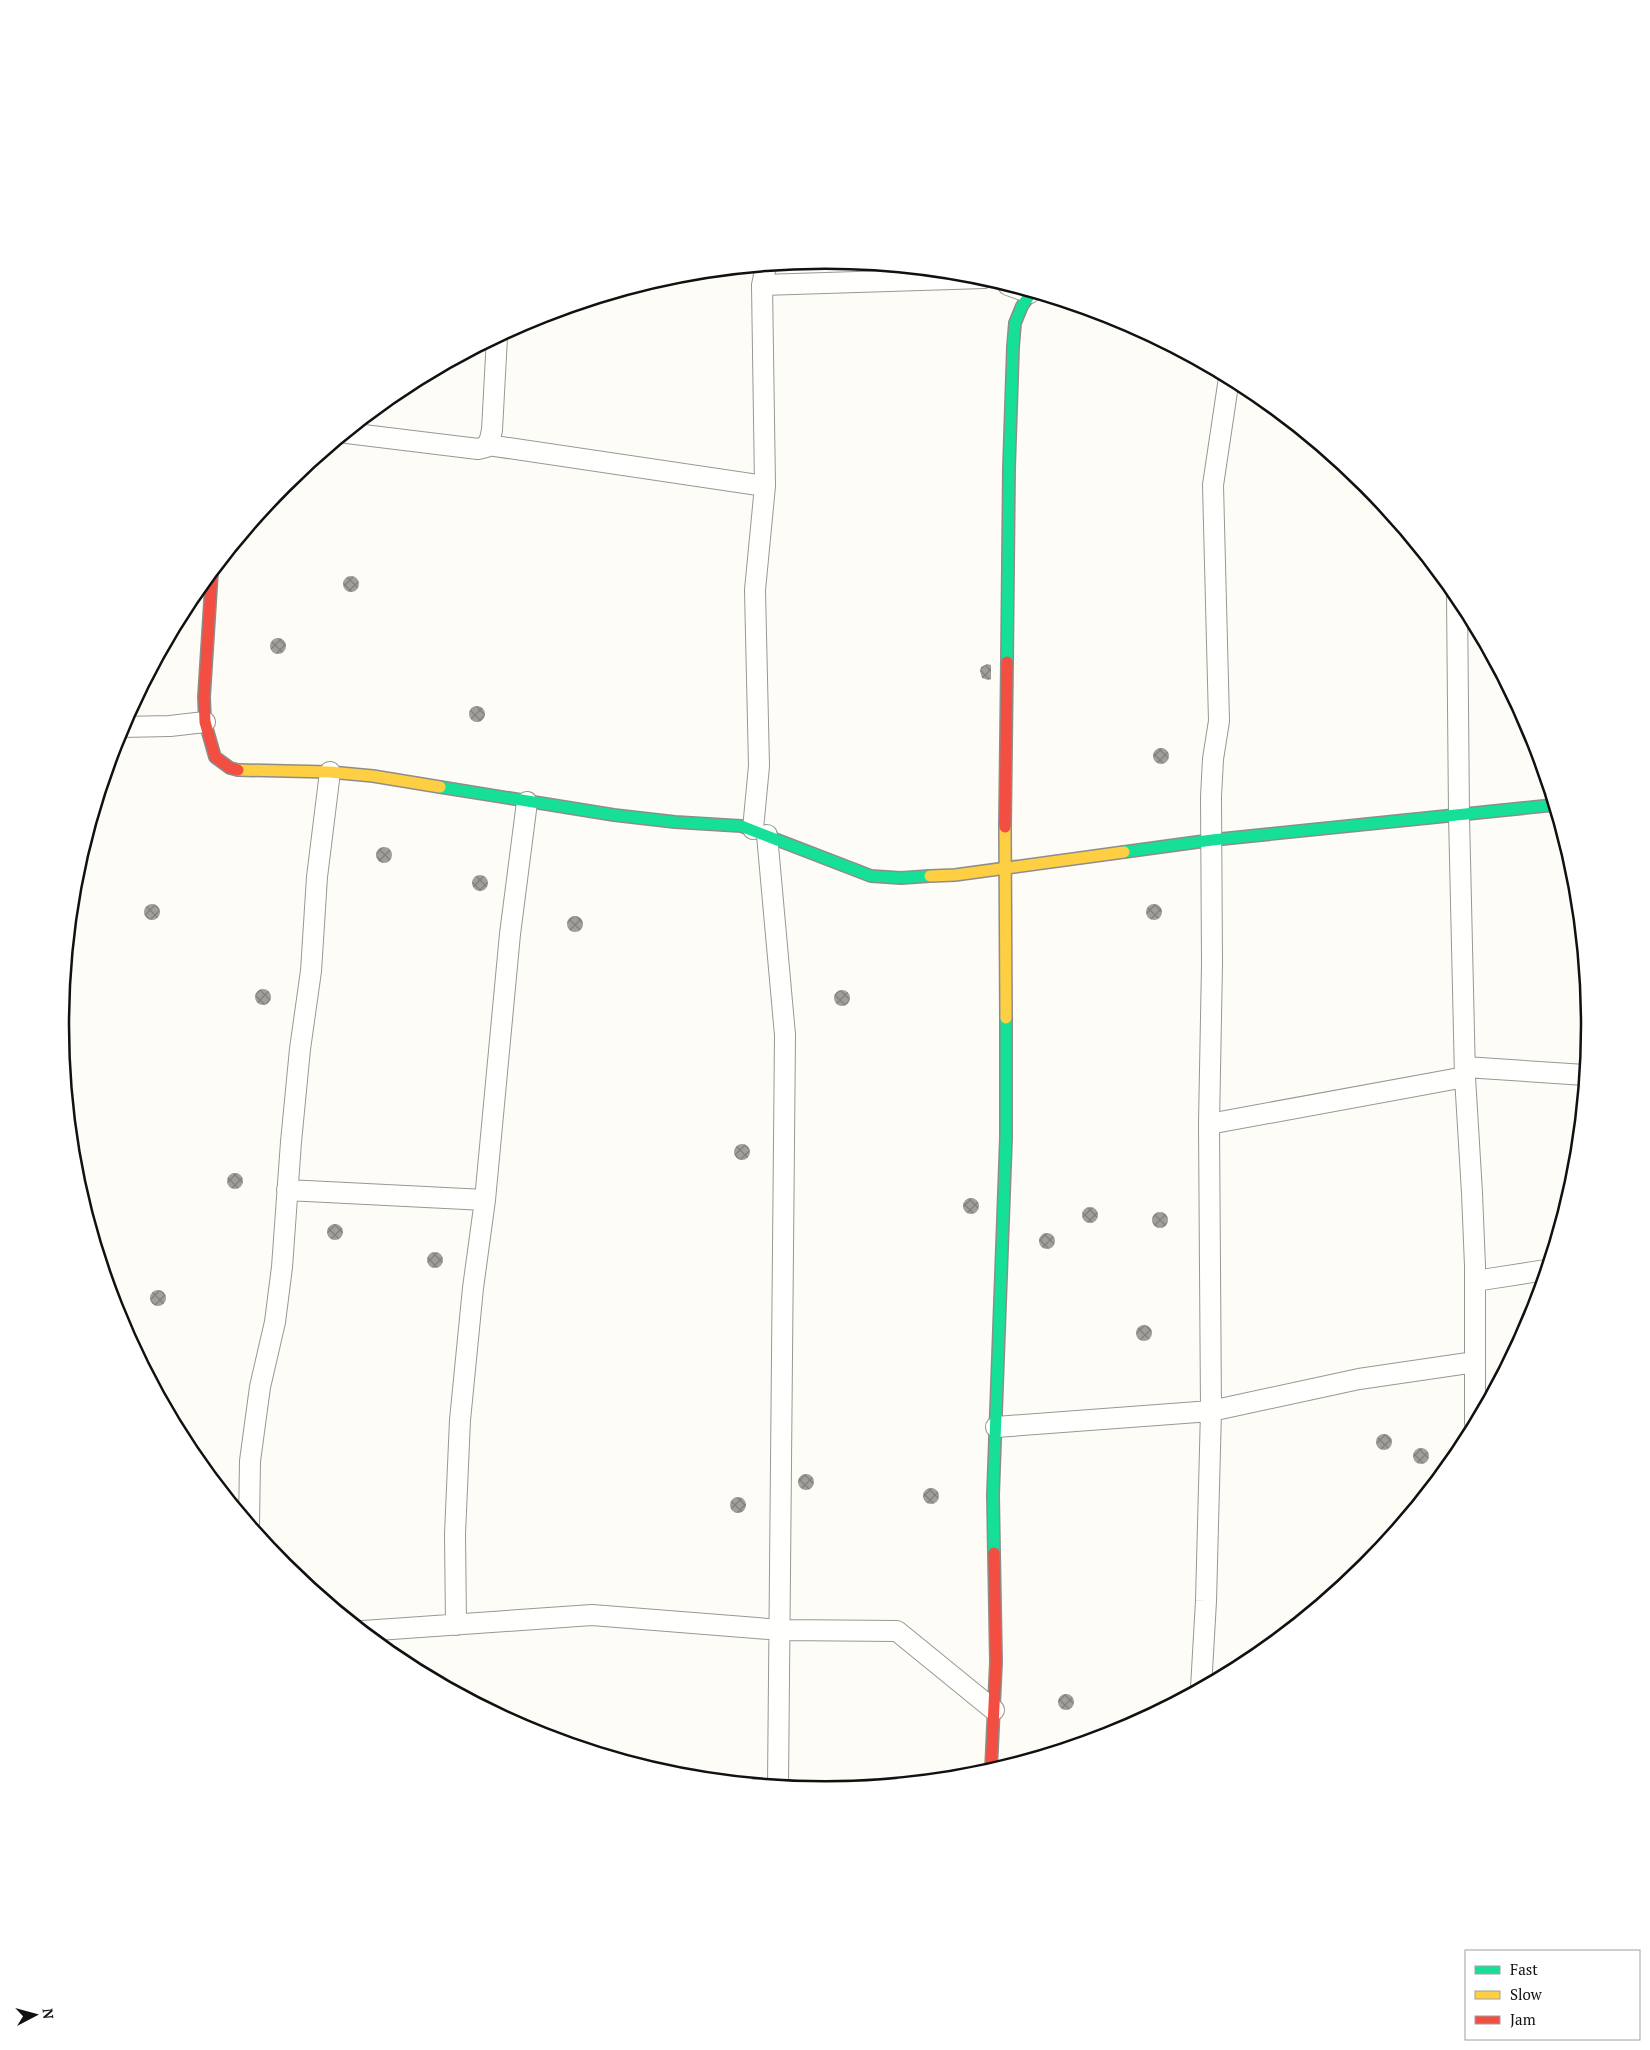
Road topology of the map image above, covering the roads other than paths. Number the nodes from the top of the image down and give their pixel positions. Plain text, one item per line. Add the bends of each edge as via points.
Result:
1 (764, 275) edge
2 (939, 277) edge
3 (1028, 297) edge
4 (497, 344) edge
5 (1228, 385) edge
6 (354, 434) edge
7 (488, 445) junction
8 (765, 486) junction
9 (211, 584) edge
10 (1457, 610) edge
11 (206, 722) junction
12 (130, 727) edge
13 (330, 772) junction
14 (527, 802) junction
15 (1548, 807) edge
16 (1459, 815) junction
17 (760, 832) junction
18 (1212, 840) junction
19 (1004, 867) junction
20 (1465, 1072) junction
21 (1580, 1075) edge
22 (1209, 1124) junction
23 (287, 1190) junction
24 (485, 1200) junction
25 (1540, 1271) edge
26 (1475, 1281) junction
27 (1475, 1362) junction
28 (1211, 1411) junction
29 (1475, 1411) edge
30 (996, 1427) junction
31 (249, 1515) edge
32 (456, 1625) junction
33 (372, 1630) edge
34 (780, 1630) junction
35 (1201, 1681) edge
36 (994, 1710) junction
37 (991, 1762) edge
38 (778, 1780) edge

1 - 2 street
1 - 8 street
3 - 19 street via 1015,323 1013,347
4 - 7 street via 492,430
5 - 18 street via 1213,485 1219,720 1212,775
6 - 7 street via 478,449
7 - 8 street
8 - 17 street via 755,590
9 - 11 street via 204,688
10 - 16 street
11 - 12 street
11 - 13 street via 215,757 230,768
13 - 14 street
13 - 23 street
14 - 17 street via 675,822 722,823
14 - 24 street via 510,934
15 - 16 street
16 - 18 street
16 - 20 street
17 - 19 street via 871,876 926,877
17 - 34 street via 785,1036
18 - 19 street
18 - 22 street
19 - 30 street via 1006,1138
20 - 21 street
20 - 22 street
20 - 26 street
22 - 28 street
23 - 24 street
23 - 31 street via 285,1241 275,1322 260,1387 250,1461
24 - 32 street via 460,1420 455,1534
25 - 26 street
26 - 27 street
27 - 28 street via 1359,1379
27 - 29 street
28 - 30 street
28 - 35 street
30 - 36 street via 993,1495
32 - 33 street
32 - 34 street via 592,1615
34 - 36 street via 897,1630
34 - 38 street
36 - 37 street

